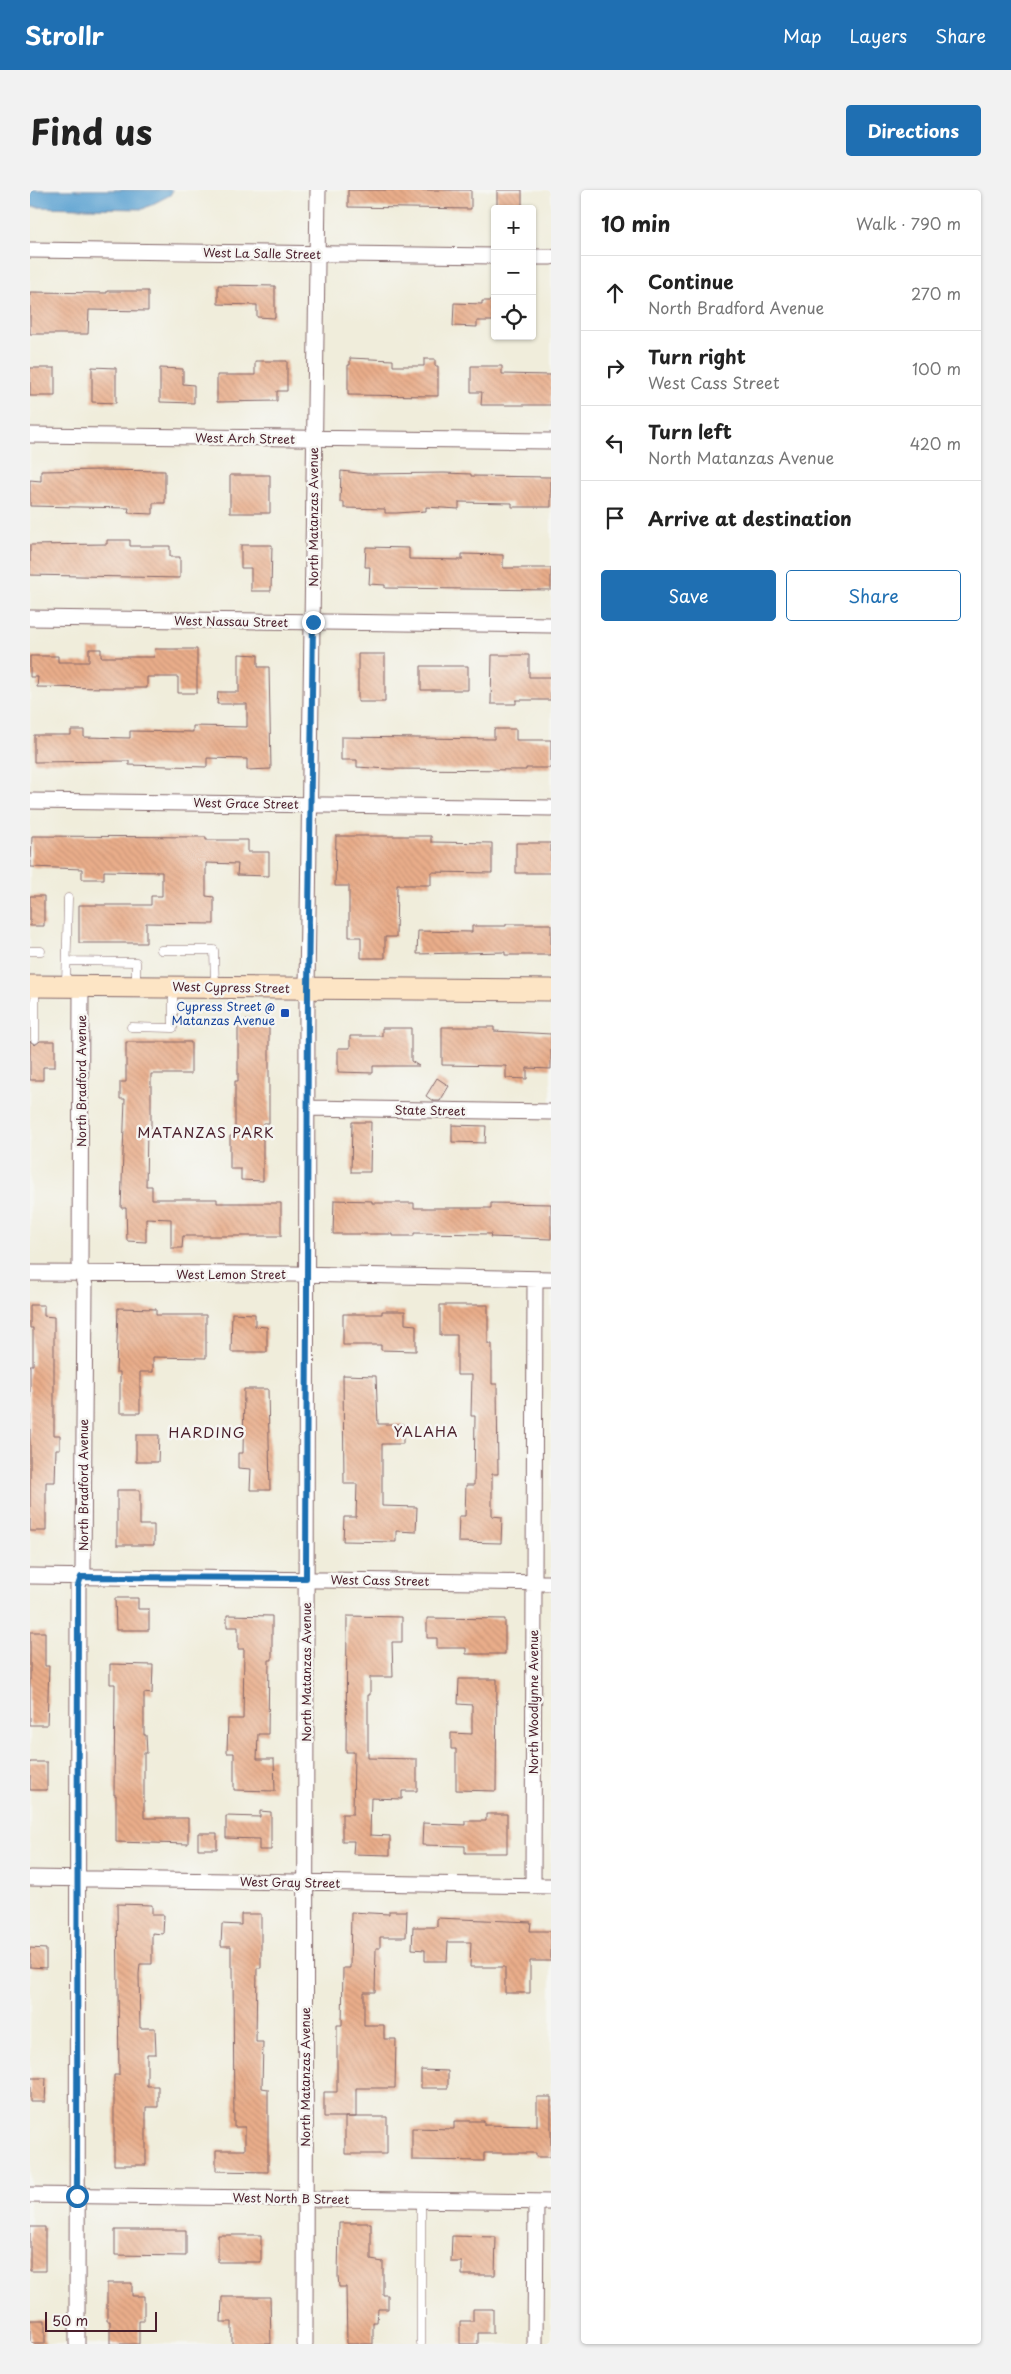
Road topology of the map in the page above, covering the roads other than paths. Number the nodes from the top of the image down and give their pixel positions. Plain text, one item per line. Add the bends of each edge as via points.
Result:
1 (318, 190) edge
2 (30, 250) edge
3 (316, 254) junction
4 (491, 256) edge
5 (536, 257) edge
6 (551, 257) edge
7 (30, 435) edge
8 (314, 440) junction
9 (551, 441) edge
10 (30, 618) edge
11 (313, 622) junction
12 (551, 625) edge
13 (30, 800) edge
14 (310, 804) junction
15 (551, 808) edge
16 (68, 898) dead end
17 (161, 950) dead end
18 (30, 951) edge
19 (41, 951) dead end
20 (67, 961) junction
21 (32, 986) edge
22 (74, 986) junction
23 (136, 986) junction
24 (174, 987) junction
25 (215, 987) junction
26 (308, 988) junction
27 (551, 990) edge
28 (131, 1027) dead end
29 (34, 1038) dead end
30 (309, 1108) junction
31 (551, 1112) edge
32 (30, 1272) edge
33 (82, 1273) junction
34 (307, 1275) junction
35 (535, 1279) junction
36 (551, 1279) edge
37 (30, 1576) edge
38 (81, 1577) junction
39 (306, 1578) junction
40 (534, 1582) junction
41 (551, 1583) edge
42 (30, 1878) edge
43 (78, 1879) junction
44 (307, 1882) junction
45 (533, 1885) junction
46 (551, 1886) edge
47 (30, 2195) edge
48 (77, 2196) junction
49 (305, 2198) junction
50 (421, 2200) junction
51 (544, 2202) edge
52 (77, 2344) edge
53 (305, 2344) edge
54 (421, 2344) edge
55 (535, 2344) edge

1 - 3 street, North Matanzas Avenue
2 - 3 street, West La Salle Street
3 - 4 street, West La Salle Street
3 - 8 street, North Matanzas Avenue
5 - 6 street
7 - 8 street, West Arch Street
8 - 9 street, West Arch Street
8 - 11 street, North Matanzas Avenue
10 - 11 street, West Nassau Street
11 - 12 street, West Nassau Street
11 - 14 street, North Matanzas Avenue
13 - 14 street, West Grace Street
14 - 15 street, West Grace Street
14 - 26 street, North Matanzas Avenue
16 - 20 lane
17 - 25 lane via 214,950
18 - 19 lane
20 - 22 lane
20 - 23 lane via 136,962
21 - 22 street, West Cypress Street
21 - 29 lane
22 - 23 street, West Cypress Street
22 - 33 street, North Bradford Avenue
23 - 24 street, West Cypress Street
24 - 25 street, West Cypress Street
24 - 28 lane via 172,1028
25 - 26 street, West Cypress Street
26 - 27 street, West Cypress Street
26 - 30 street, North Matanzas Avenue
30 - 31 street, State Street
30 - 34 street, North Matanzas Avenue
32 - 33 street, West Lemon Street
33 - 34 street, West Lemon Street
33 - 38 street, North Bradford Avenue via 85,1280
34 - 35 street, West Lemon Street
34 - 39 street, North Matanzas Avenue
35 - 36 street, West Lemon Street
35 - 40 street, North Woodlynne Avenue
37 - 38 street, West Cass Street
38 - 39 street, West Cass Street
38 - 43 street, North Bradford Avenue via 78,1586
39 - 40 street, West Cass Street
39 - 44 street, North Matanzas Avenue
40 - 41 street, West Cass Street
40 - 45 street, North Woodlynne Avenue
42 - 43 street, West Gray Street
43 - 44 street, West Gray Street
43 - 48 street, North Bradford Avenue
44 - 45 street, West Gray Street
44 - 49 street, North Matanzas Avenue
45 - 46 street, West Gray Street
47 - 48 street, West North B Street
48 - 49 street, West North B Street
48 - 52 street, North Bradford Avenue
49 - 50 street, West North B Street
49 - 53 street, North Matanzas Avenue
50 - 51 street, West North B Street
50 - 54 lane
51 - 55 street

